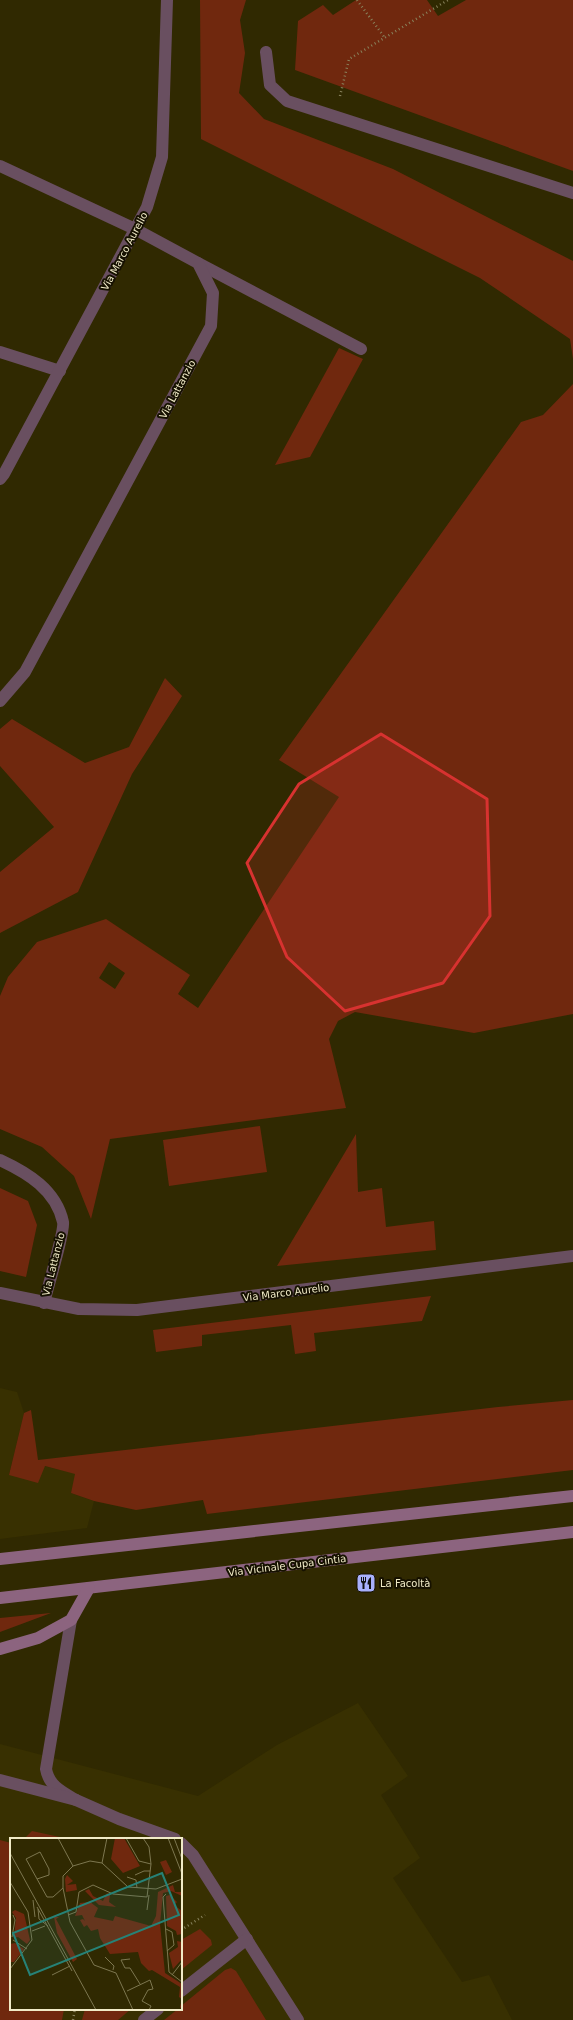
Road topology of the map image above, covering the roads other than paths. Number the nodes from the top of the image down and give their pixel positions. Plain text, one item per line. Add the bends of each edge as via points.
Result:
1 (167, 0) edge
2 (266, 52) dead end
3 (0, 166) edge
4 (573, 193) edge
5 (135, 229) junction
6 (198, 263) junction
7 (361, 348) dead end
8 (0, 352) edge
9 (60, 371) junction
10 (0, 478) edge
11 (0, 700) edge
12 (0, 1160) edge
13 (573, 1256) edge
14 (0, 1293) edge
15 (44, 1303) junction
16 (573, 1496) edge
17 (573, 1532) edge
18 (0, 1559) edge
19 (89, 1588) junction
20 (0, 1598) edge
21 (71, 1620) junction
22 (0, 1649) edge
23 (0, 1780) edge
24 (76, 1800) junction
25 (172, 1838) edge
26 (182, 1844) edge
27 (247, 1939) junction
28 (182, 1989) edge
29 (157, 2010) edge
30 (144, 2020) edge
31 (298, 2020) edge

1 - 5 street, Via Marco Aurelio via 162,157 147,207
2 - 4 street via 270,85 287,101
3 - 5 street
5 - 6 street
5 - 9 street, Via Marco Aurelio
6 - 7 street
6 - 11 street, Via Lattanzio via 213,293 211,326 25,672
8 - 9 street
9 - 10 street, Via Marco Aurelio
12 - 15 street, Via Lattanzio via 26,1172 52,1196 64,1223
13 - 15 street, Via Marco Aurelio via 137,1310 79,1309
14 - 15 street, Via Marco Aurelio
16 - 18 main road
17 - 19 main road, Via Vicinale Cupa Cintia
19 - 20 main road, Via Vicinale Cupa Cintia
19 - 21 main road
21 - 22 main road via 38,1638
21 - 24 street via 46,1769 52,1784
23 - 24 street
24 - 25 street
26 - 27 street via 193,1855
27 - 28 street
27 - 31 street
29 - 30 street

